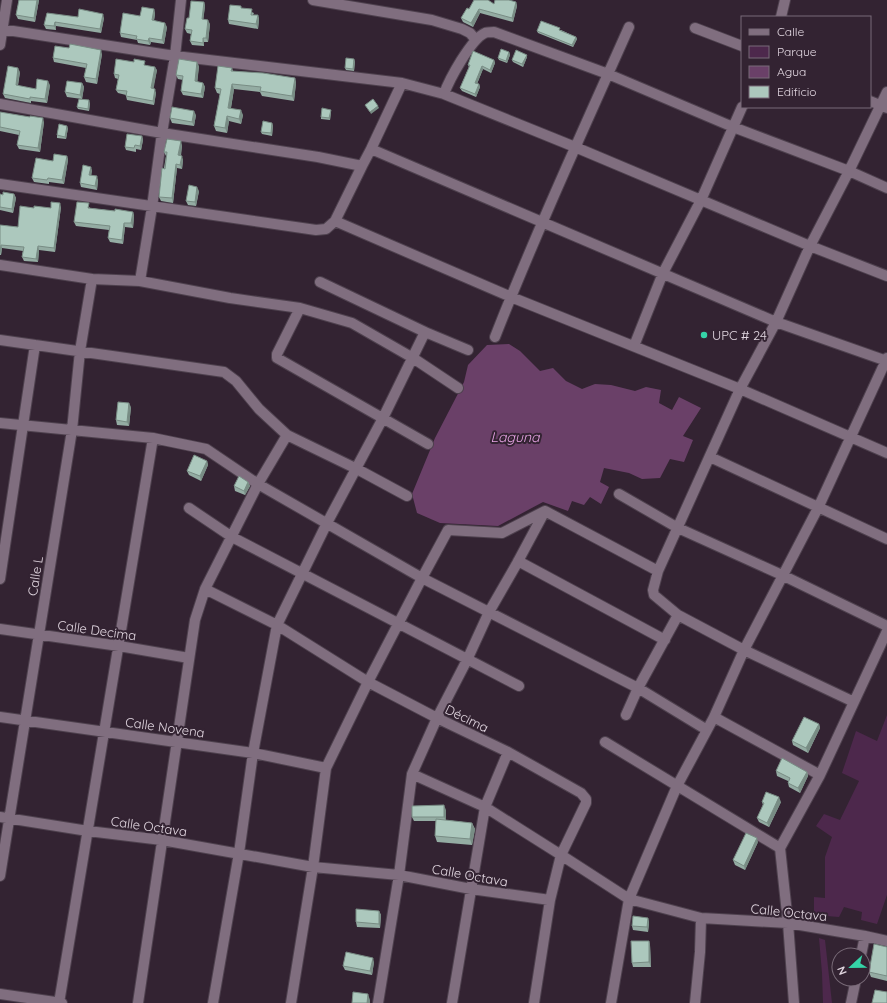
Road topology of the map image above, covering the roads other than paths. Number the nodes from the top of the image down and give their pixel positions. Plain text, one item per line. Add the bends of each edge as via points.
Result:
1 (7, 0) edge
2 (181, 0) edge
3 (313, 0) edge
4 (785, 0) edge
5 (781, 16) edge
6 (629, 27) dead end
7 (695, 28) dead end
8 (2, 29) edge
9 (476, 40) junction
10 (0, 45) edge
11 (741, 46) edge
12 (175, 56) junction
13 (608, 74) junction
14 (402, 83) junction
15 (887, 92) edge
16 (444, 94) junction
17 (871, 101) edge
18 (0, 104) edge
19 (884, 107) edge
20 (742, 108) edge
21 (734, 127) junction
22 (162, 133) junction
23 (575, 147) junction
24 (371, 149) junction
25 (362, 166) junction
26 (849, 171) junction
27 (0, 184) edge
28 (887, 188) edge
29 (701, 200) junction
30 (152, 207) junction
31 (336, 222) junction
32 (543, 223) junction
33 (810, 246) junction
34 (0, 265) edge
35 (663, 273) junction
36 (887, 276) edge
37 (92, 279) junction
38 (140, 281) junction
39 (320, 282) dead end
40 (510, 297) junction
41 (300, 308) junction
42 (776, 322) junction
43 (425, 332) junction
44 (495, 337) dead end
45 (0, 340) edge
46 (35, 345) junction
47 (634, 346) junction
48 (468, 350) dead end
49 (80, 351) junction
50 (413, 358) junction
51 (887, 360) edge
52 (458, 388) dead end
53 (740, 389) junction
54 (383, 418) junction
55 (0, 423) edge
56 (24, 425) junction
57 (72, 430) junction
58 (288, 435) junction
59 (850, 437) junction
60 (153, 438) junction
61 (428, 444) dead end
62 (887, 453) edge
63 (710, 457) junction
64 (357, 469) junction
65 (258, 484) junction
66 (619, 494) dead end
67 (407, 496) dead end
68 (189, 508) dead end
69 (818, 508) junction
70 (545, 511) junction
71 (327, 524) junction
72 (678, 528) junction
73 (232, 537) junction
74 (887, 539) edge
75 (518, 562) junction
76 (658, 571) junction
77 (302, 574) junction
78 (782, 575) junction
79 (422, 578) junction
80 (0, 579) edge
81 (205, 589) junction
82 (489, 612) junction
83 (678, 615) junction
84 (398, 624) junction
85 (277, 625) junction
86 (887, 626) edge
87 (0, 629) edge
88 (887, 631) edge
89 (38, 635) junction
90 (665, 640) junction
91 (119, 646) junction
92 (744, 650) junction
93 (189, 658) junction
94 (467, 660) junction
95 (368, 682) junction
96 (519, 686) dead end
97 (638, 688) junction
98 (854, 702) junction
99 (626, 715) dead end
100 (0, 717) edge
101 (714, 717) junction
102 (436, 718) junction
103 (25, 720) junction
104 (707, 730) junction
105 (104, 732) junction
106 (176, 742) junction
107 (605, 742) dead end
108 (508, 752) junction
109 (253, 753) junction
110 (326, 768) junction
111 (412, 774) junction
112 (820, 775) junction
113 (678, 786) junction
114 (485, 807) junction
115 (5, 818) edge
116 (88, 831) junction
117 (162, 840) junction
118 (780, 848) junction
119 (239, 853) junction
120 (561, 855) junction
121 (313, 867) junction
122 (400, 875) junction
123 (0, 876) edge
124 (471, 889) junction
125 (629, 899) junction
126 (550, 900) junction
127 (701, 918) junction
128 (788, 923) junction
129 (864, 936) junction
130 (887, 941) edge
131 (862, 947) edge
132 (854, 987) edge
133 (0, 994) edge
134 (60, 1003) edge
135 (138, 1003) edge
136 (213, 1003) edge
137 (291, 1003) edge
138 (378, 1003) edge
139 (452, 1003) edge
140 (534, 1003) edge
141 (611, 1003) edge
142 (696, 1003) edge
143 (794, 1003) edge
144 (851, 1003) edge

1 - 8 street
2 - 12 street
3 - 9 street via 432,20 462,29
4 - 5 street
6 - 13 street
7 - 11 street
8 - 10 street
8 - 12 street
9 - 13 street via 485,33 494,32
9 - 16 street via 447,83
12 - 14 street
12 - 22 street
13 - 21 street
13 - 23 street
14 - 16 street
14 - 24 street
15 - 19 street
16 - 23 street
17 - 19 street
18 - 22 street
19 - 26 street
20 - 21 street
21 - 26 street
21 - 29 street
22 - 25 street
22 - 30 street
23 - 29 street
23 - 32 street
24 - 25 street
24 - 32 street
25 - 31 street
26 - 28 street
26 - 33 street
27 - 30 street
29 - 33 street
29 - 35 street
30 - 31 street via 316,230 326,229
30 - 38 street
31 - 40 street
32 - 35 street
32 - 40 street
33 - 36 street
33 - 42 street
34 - 37 street
35 - 42 street
35 - 47 street
37 - 38 street
37 - 49 street, Calle L
38 - 41 street
39 - 43 street
40 - 44 street
40 - 47 street
41 - 50 street via 352,324
41 - 54 street via 277,358
42 - 51 street
42 - 53 street
43 - 48 street
43 - 50 street
45 - 46 street
46 - 49 street
46 - 56 street
47 - 53 street
49 - 57 street, Calle L
49 - 58 street via 224,372 236,381 259,409
50 - 52 street
50 - 54 street
51 - 59 street
53 - 59 street
53 - 63 street
54 - 61 street
54 - 64 street
55 - 56 street
56 - 57 street
56 - 80 street
57 - 60 street
57 - 89 street, Calle L
58 - 64 street
58 - 65 street
59 - 62 street
59 - 69 street
60 - 65 street via 206,449
60 - 91 street
63 - 69 street
63 - 72 street
64 - 67 street
64 - 71 street
65 - 71 street
65 - 73 street
66 - 72 street
68 - 73 street
69 - 74 street
69 - 78 street
70 - 75 street
70 - 76 street
70 - 79 street via 502,533 448,530
71 - 77 street
71 - 79 street
72 - 76 street
72 - 78 street
73 - 77 street
73 - 81 street
75 - 82 street
75 - 90 street
76 - 83 street via 654,595
77 - 84 street
77 - 85 street
78 - 86 street
78 - 92 street
79 - 82 street
79 - 84 street
81 - 85 street, Décima
81 - 93 street via 195,620
82 - 94 street
82 - 97 street
83 - 90 street
83 - 92 street
84 - 94 street
84 - 95 street
85 - 95 street, Décima
85 - 109 street
87 - 89 street, Calle Decima
88 - 98 street
89 - 91 street, Calle Decima
89 - 103 street, Calle L
90 - 97 street
91 - 93 street, Calle Decima
91 - 105 street
92 - 98 street
92 - 101 street
93 - 106 street
94 - 96 street
94 - 102 street
95 - 102 street, Décima
95 - 110 street
97 - 99 street
97 - 104 street
98 - 112 street
100 - 103 street, Calle Novena
101 - 104 street
101 - 112 street
102 - 108 street, Décima
102 - 111 street
103 - 105 street, Calle Novena
103 - 115 street, Calle L
104 - 113 street
105 - 106 street, Calle Novena
105 - 116 street
106 - 109 street, Calle Novena
106 - 117 street
107 - 113 street
108 - 114 street
108 - 120 street, Décima via 581,793 586,799
109 - 110 street, Calle Novena
109 - 119 street
110 - 121 street
111 - 114 street
111 - 122 street
112 - 118 street
113 - 118 street
113 - 125 street
114 - 120 street
114 - 124 street
115 - 116 street, Calle Octava
115 - 123 street, Calle L
116 - 117 street, Calle Octava
116 - 134 street
117 - 119 street, Calle Octava
117 - 135 street
118 - 128 street
119 - 121 street, Calle Octava
119 - 136 street
120 - 125 street, Calle Octava
120 - 126 street
121 - 122 street, Calle Octava
121 - 137 street
122 - 124 street, Calle Octava
122 - 138 street
124 - 126 street, Calle Octava
124 - 139 street
125 - 127 street, Calle Octava
125 - 141 street
126 - 140 street
127 - 128 street, Calle Octava
127 - 142 street
128 - 129 street, Calle Octava
128 - 143 street
129 - 130 street, Calle Octava
129 - 131 street
132 - 144 street
133 - 134 street

